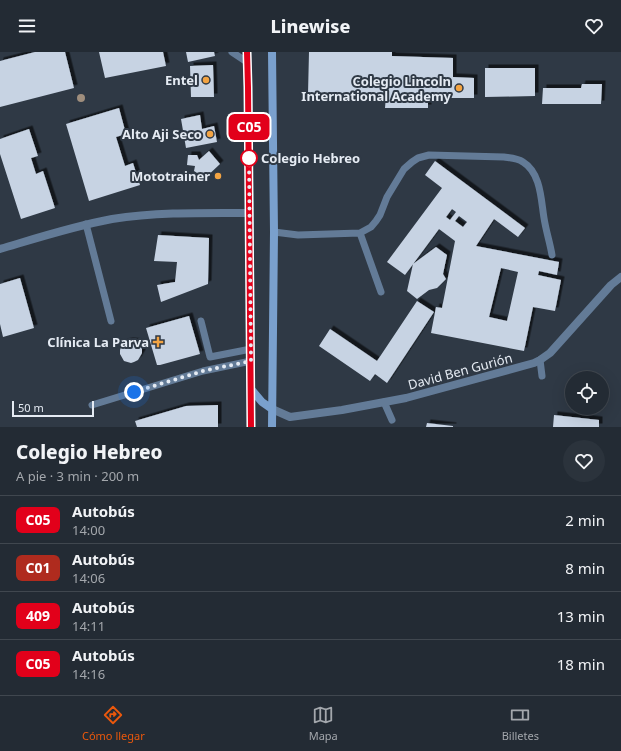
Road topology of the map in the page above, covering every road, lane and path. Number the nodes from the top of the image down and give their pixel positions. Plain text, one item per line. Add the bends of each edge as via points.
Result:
1 (232, 52) edge
2 (247, 52) edge
3 (272, 52) edge
4 (247, 62) junction
5 (249, 213) junction
6 (86, 224) junction
7 (274, 232) junction
8 (360, 233) junction
9 (0, 249) edge
10 (552, 255) dead end
11 (621, 277) edge
12 (380, 292) dead end
13 (201, 320) dead end
14 (111, 321) dead end
15 (251, 350) junction
16 (540, 360) junction
17 (251, 361) junction
18 (542, 376) dead end
19 (251, 388) junction
20 (384, 402) junction
21 (92, 405) dead end
22 (272, 409) junction
23 (392, 420) dead end
24 (251, 427) edge
25 (272, 427) edge

1 - 4 lane
2 - 4 main road
3 - 7 main road
4 - 5 main road
5 - 6 street via 169,213
5 - 15 main road
6 - 9 street
6 - 14 lane
7 - 8 lane via 298,235
7 - 22 main road
8 - 10 lane via 376,222 404,169 418,158 429,155 513,158 523,162 534,174
8 - 12 lane
11 - 16 street, David Ben Gurión via 550,353
13 - 15 lane via 210,357
15 - 17 main road
16 - 18 lane
16 - 20 street, David Ben Gurión
17 - 19 main road
17 - 21 lane via 203,371
19 - 22 main road via 262,402
19 - 24 main road
20 - 22 street, David Ben Gurión via 290,417
20 - 23 lane
22 - 25 main road

